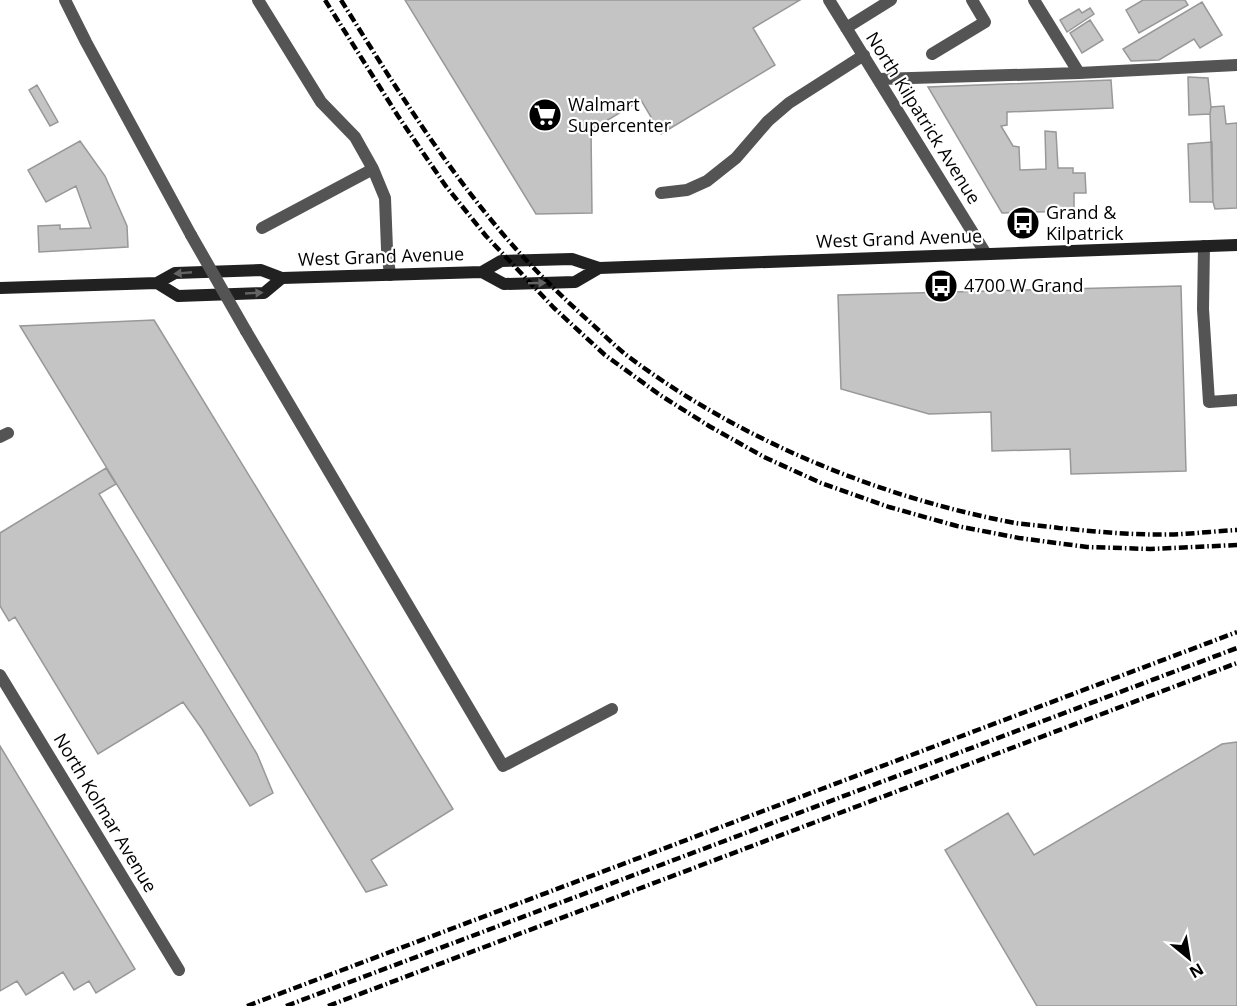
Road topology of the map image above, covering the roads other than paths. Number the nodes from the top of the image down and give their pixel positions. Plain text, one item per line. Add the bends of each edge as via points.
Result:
1 (65, 0) edge
2 (258, 0) edge
3 (829, 0) edge
4 (891, 0) edge
5 (972, 0) edge
6 (1034, 0) edge
7 (846, 28) junction
8 (932, 54) dead end
9 (864, 55) junction
10 (1237, 65) edge
11 (1078, 73) junction
12 (879, 79) junction
13 (373, 168) junction
14 (661, 193) dead end
15 (262, 228) dead end
16 (1237, 245) edge
17 (1203, 246) junction
18 (986, 254) junction
19 (598, 268) junction
20 (482, 272) junction
21 (390, 275) junction
22 (282, 279) junction
23 (157, 283) junction
24 (0, 288) edge
25 (1237, 399) edge
26 (0, 675) edge
27 (612, 709) dead end
28 (179, 970) dead end

1 - 27 street, bridge via 191,235 502,766
2 - 13 street via 321,102 356,137
3 - 7 street, North Kilpatrick Avenue
4 - 7 street
5 - 8 street via 985,22
6 - 11 street
7 - 9 street, North Kilpatrick Avenue
9 - 12 street, North Kilpatrick Avenue
9 - 14 street via 789,103 736,158 707,181 687,190
10 - 11 street
11 - 12 street
12 - 18 street, North Kilpatrick Avenue
13 - 15 street
13 - 21 street via 385,198
16 - 17 main road, West Grand Avenue
17 - 18 main road, West Grand Avenue
17 - 25 street via 1209,402
18 - 19 main road, West Grand Avenue
19 - 20 main road, West Grand Avenue via 572,259 501,261
20 -> 19 main road, West Grand Avenue via 504,284 575,282
20 - 21 main road, West Grand Avenue
21 - 22 main road, West Grand Avenue
22 -> 23 main road, West Grand Avenue via 261,270 175,273
23 -> 22 main road, West Grand Avenue via 178,296 264,293
23 - 24 main road, West Grand Avenue
26 - 28 street, North Kolmar Avenue

